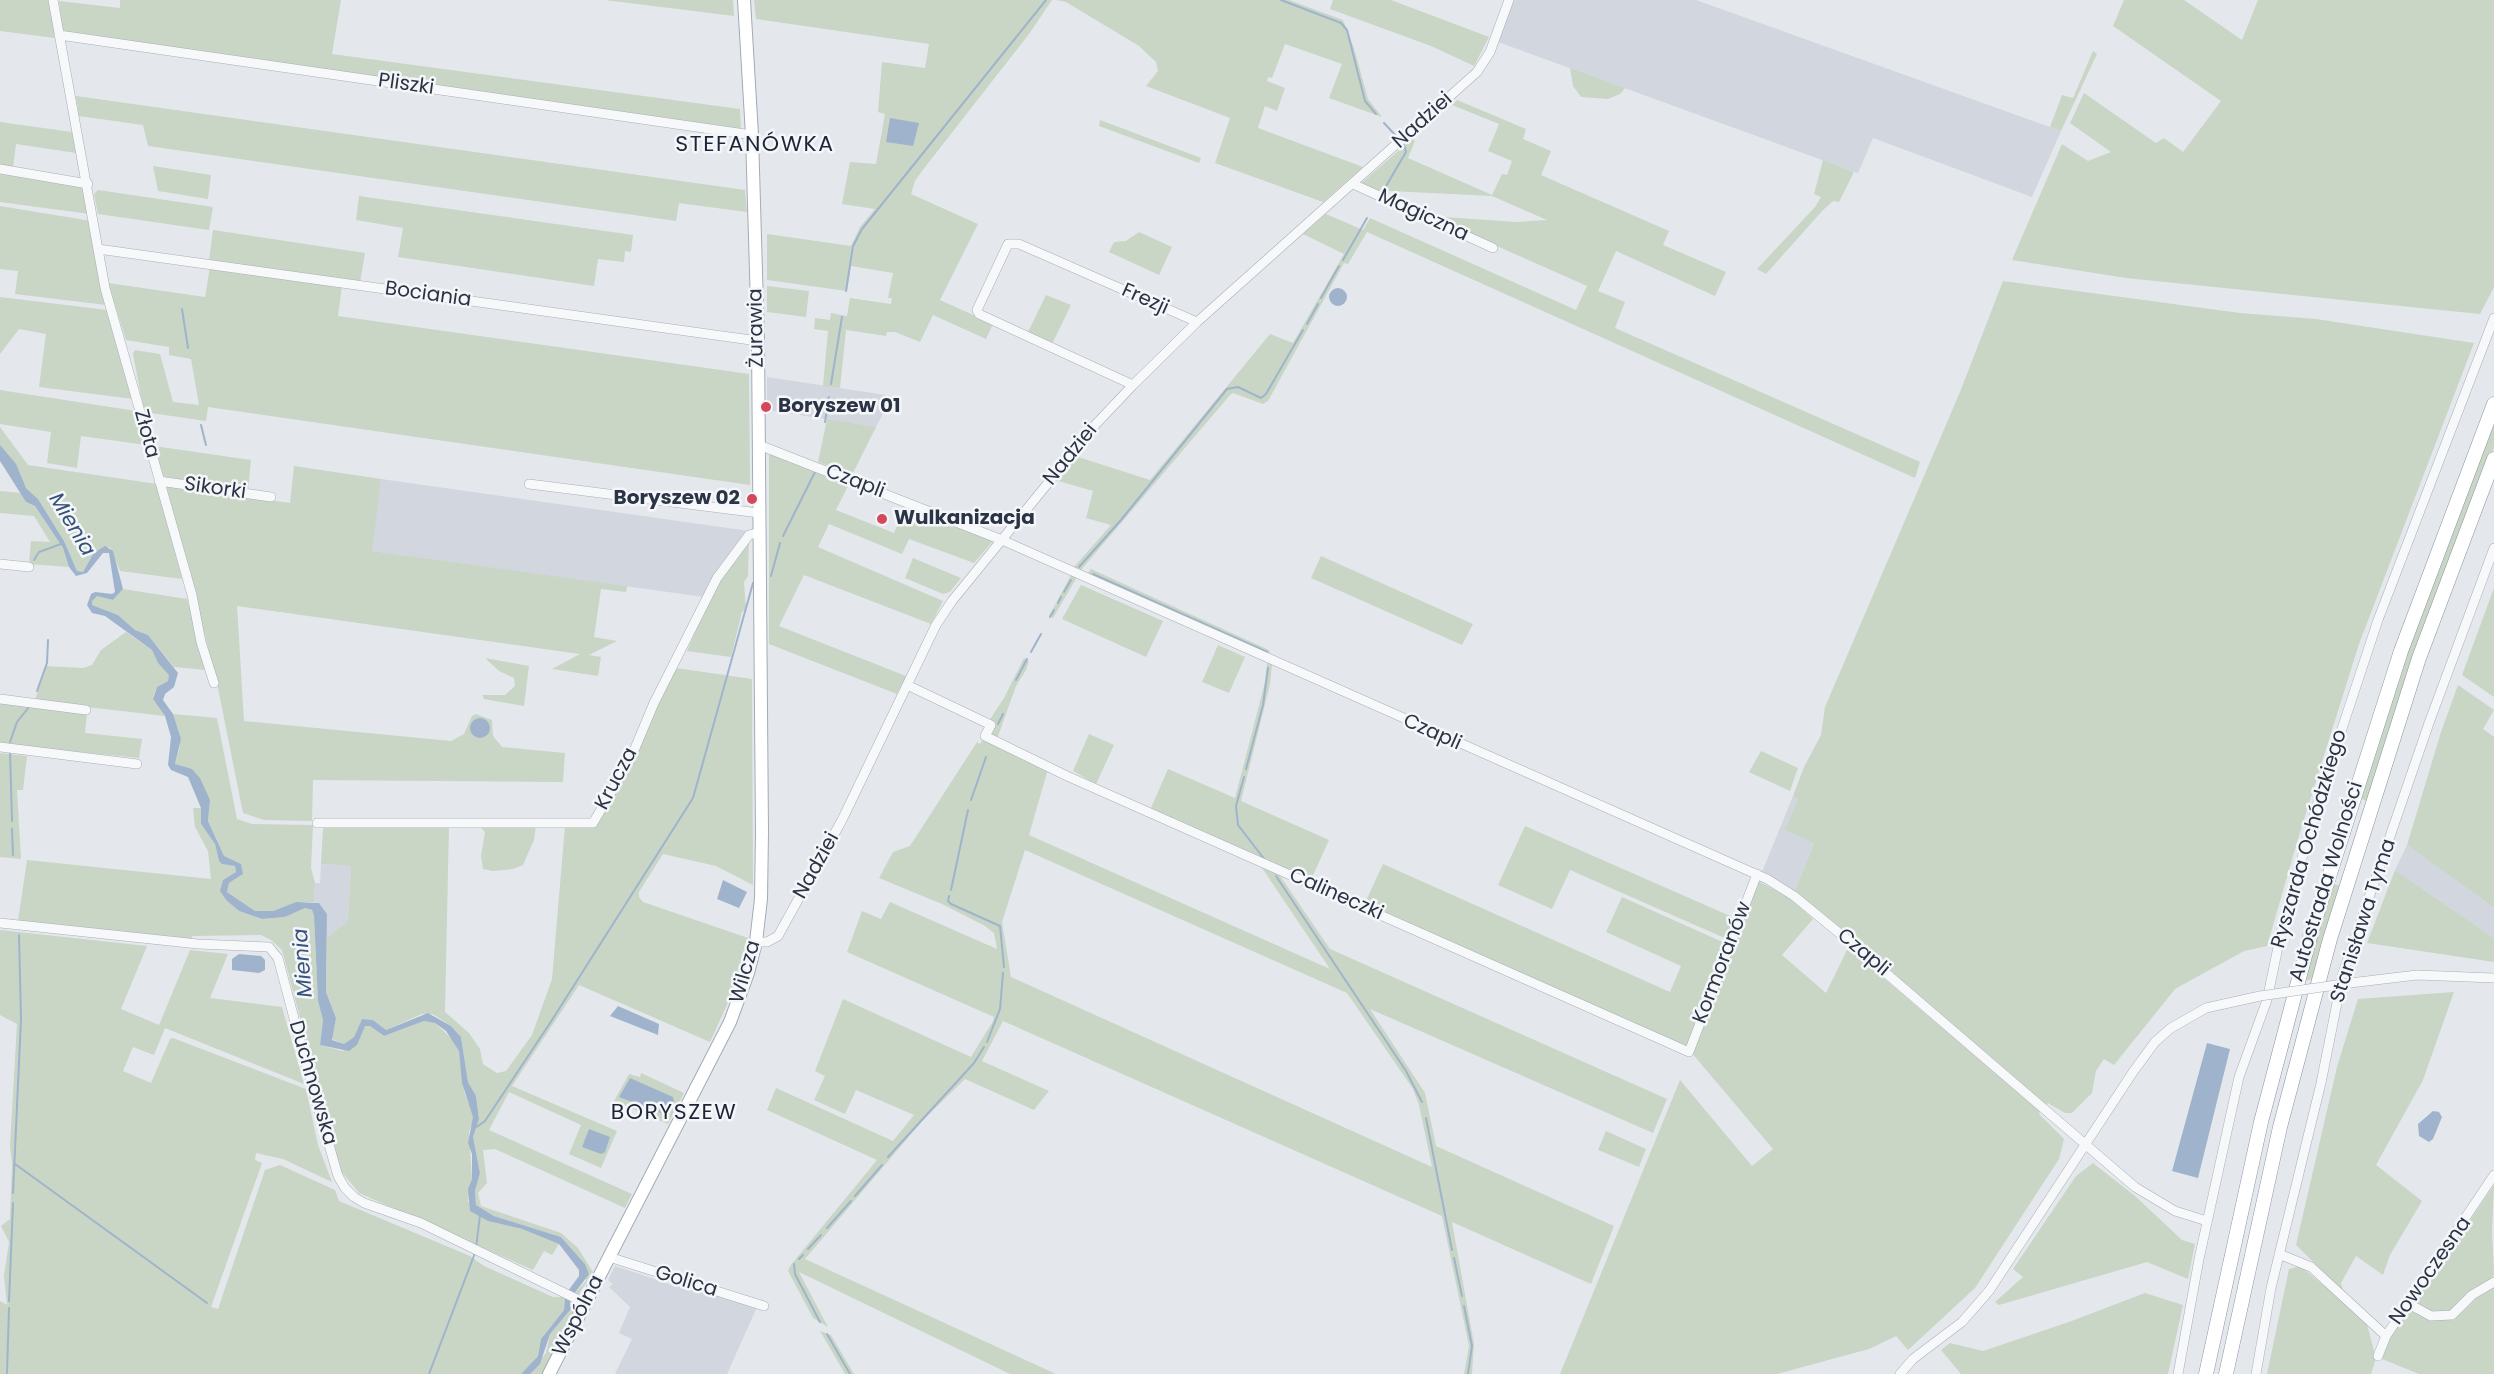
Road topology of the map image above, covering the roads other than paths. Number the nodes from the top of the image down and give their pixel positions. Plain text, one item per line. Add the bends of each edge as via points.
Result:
1 (53, 0) edge
2 (744, 0) edge
3 (1509, 0) edge
4 (59, 35) junction
5 (752, 135) junction
6 (0, 168) edge
7 (88, 184) junction
8 (1353, 184) junction
9 (1493, 248) dead end
10 (98, 249) junction
11 (2494, 318) edge
12 (1197, 322) junction
13 (758, 341) junction
14 (1133, 385) junction
15 (2494, 404) edge
16 (762, 446) junction
17 (2494, 459) edge
18 (159, 481) junction
19 (529, 484) dead end
20 (271, 497) dead end
21 (759, 513) junction
22 (760, 532) junction
23 (1002, 540) junction
24 (2494, 548) edge
25 (0, 564) edge
26 (29, 567) dead end
27 (760, 657) joint
28 (214, 683) dead end
29 (907, 685) junction
30 (0, 699) edge
31 (86, 710) dead end
32 (0, 747) edge
33 (137, 764) dead end
34 (317, 823) dead end
35 (1757, 874) junction
36 (0, 923) edge
37 (756, 942) junction
38 (2494, 978) edge
39 (1689, 1052) joint
40 (2086, 1144) junction
41 (2494, 1175) edge
42 (2207, 1221) junction
43 (2279, 1254) junction
44 (609, 1257) junction
45 (2494, 1282) edge
46 (581, 1301) junction
47 (2409, 1304) junction
48 (764, 1306) dead end
49 (2386, 1336) junction
50 (2378, 1356) dead end
51 (549, 1374) edge
52 (1900, 1374) edge
53 (2178, 1374) edge
54 (2206, 1374) edge
55 (2226, 1374) edge
56 (2256, 1374) edge

1 - 4 street, Złota
2 - 5 main road, Żurawia
3 - 8 street, Nadziei via 1480,69
4 - 5 street, Pliszki
4 - 7 street, Złota
5 - 13 main road, Żurawia
6 - 7 street
7 - 10 street, Złota
8 - 9 street, Magiczna
8 - 12 street, Nadziei
10 - 13 street, Bociania
10 - 18 street, Złota via 105,288
11 - 42 street, Ryszarda Ochódzkiego via 2381,611 2331,757 2287,909 2267,1000 2239,1077
12 - 14 street, Nadziei
12 - 14 street, Frezji via 1018,244 1008,244 978,312
13 - 16 main road, Żurawia
14 - 23 street, Nadziei via 1096,424
15 - 54 highway, Autostrada Wolności via 2401,651 2320,902 2260,1122
16 - 21 main road, Żurawia
16 - 23 street, Czapli
17 - 55 highway, Autostrada Wolności via 2415,669 2332,929 2280,1127
18 - 20 street, Sikorki
18 - 28 street, Złota
19 - 21 street
21 - 22 main road, Żurawia
22 - 27 main road, Żurawia
22 - 34 street, Krucza via 749,535 717,578 658,694 630,760 593,823
23 - 29 street, Nadziei via 951,601
23 - 35 street, Czapli
24 - 43 street, Stanisława Tyma via 2343,973
25 - 26 street
27 - 37 main road, Wilcza via 761,899
29 - 37 street, Nadziei via 842,820 779,934 771,941
29 - 39 street, Calineczki via 991,725 985,736 1078,781
30 - 31 street
32 - 33 street
35 - 39 street, Kormoranów
35 - 40 street, Czapli via 1794,897 1844,937
36 - 46 street, Duchnowska via 198,944 270,947 278,958 338,1176 345,1188 364,1203 421,1223
37 - 44 main road, Wilcza via 730,1022
38 - 40 street, bridge via 2417,975 2260,996 2206,1008 2171,1028 2143,1056
40 - 42 street, Czapli via 2158,1203
40 - 52 street via 1989,1292 1962,1322
41 - 47 street, Nowoczesna
42 - 53 street, Ryszarda Ochódzkiego
43 - 49 street, Nowoczesna via 2311,1267
43 - 56 street, Stanisława Tyma
44 - 46 main road, Wspólna
44 - 48 street, Golica
45 - 47 street via 2472,1295 2452,1315 2431,1316
46 - 51 main road, Wspólna
47 - 49 street, Nowoczesna
49 - 50 street, Nowoczesna

